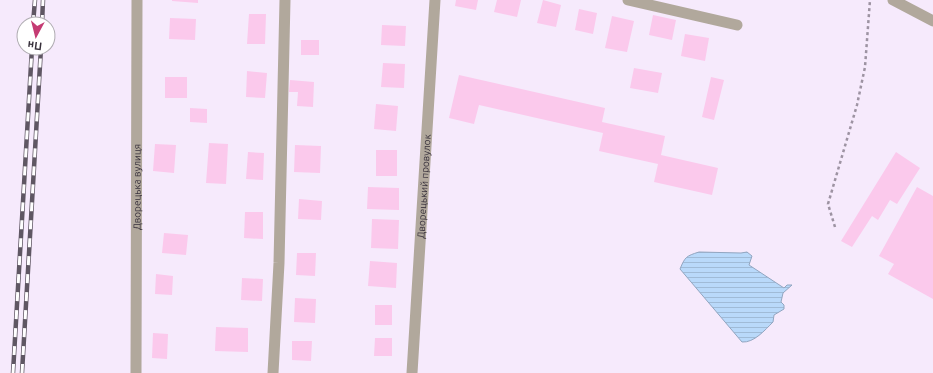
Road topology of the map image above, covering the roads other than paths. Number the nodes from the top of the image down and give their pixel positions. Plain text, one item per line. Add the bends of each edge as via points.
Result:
1 (137, 0) edge
2 (285, 0) edge
3 (435, 0) edge
4 (628, 0) edge
5 (893, 0) edge
6 (933, 22) edge
7 (737, 25) dead end
8 (136, 373) edge
9 (273, 373) edge
10 (412, 373) edge

1 - 8 street, Дворецька вулиця
2 - 9 street via 279,263
3 - 10 street, Дворецький провулок
4 - 7 street
5 - 6 street

